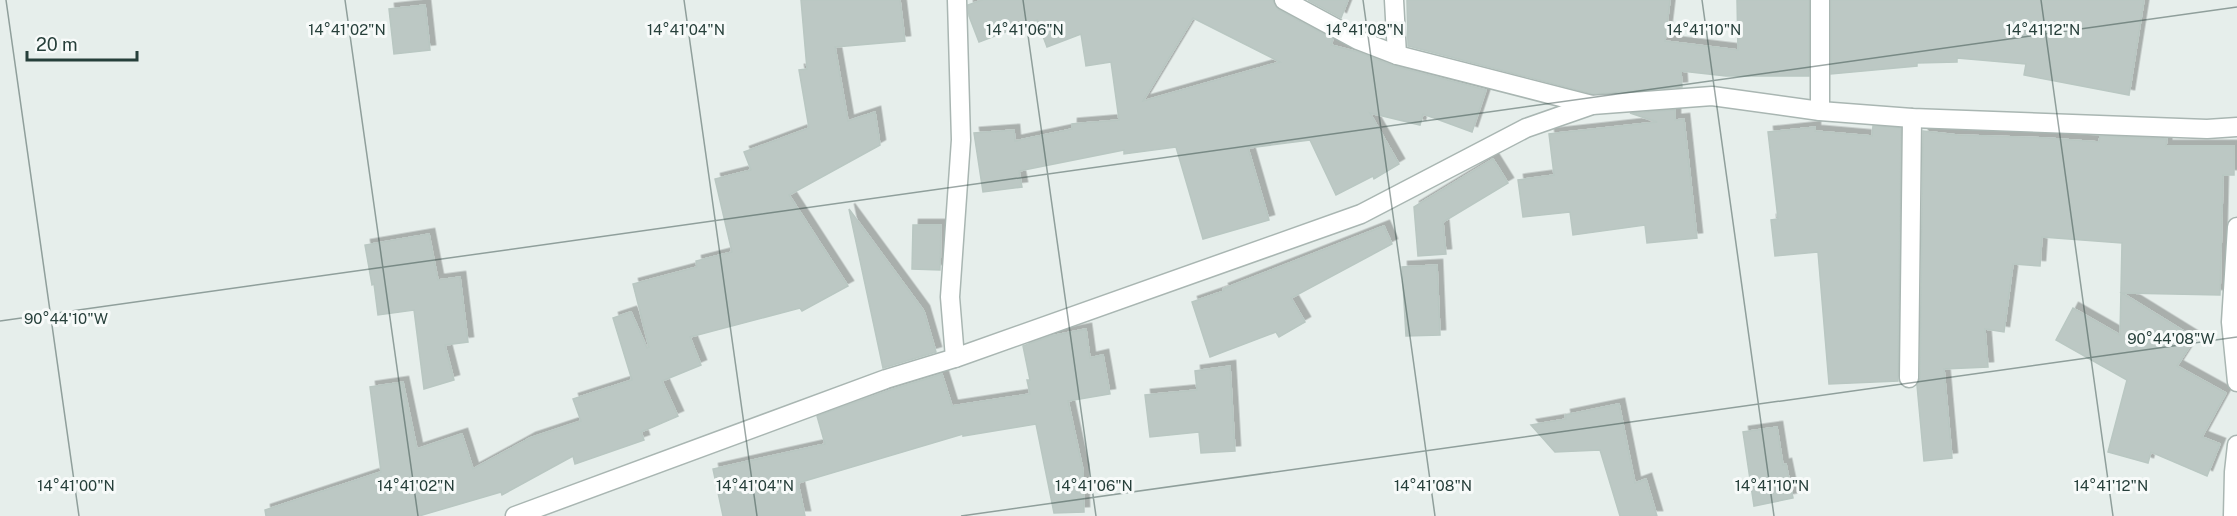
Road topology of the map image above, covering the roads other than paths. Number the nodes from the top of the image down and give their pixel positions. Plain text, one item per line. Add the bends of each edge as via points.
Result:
1 (957, 0) edge
2 (1284, 0) edge
3 (1394, 0) edge
4 (1820, 0) edge
5 (1397, 55) junction
6 (1592, 105) junction
7 (1820, 111) junction
8 (1912, 118) junction
9 (2237, 127) edge
10 (2237, 227) edge
11 (955, 358) junction
12 (1909, 378) dead end
13 (2237, 382) edge
14 (2237, 445) edge
15 (515, 516) edge
16 (2233, 516) edge

1 - 11 street via 961,140 950,297
2 - 5 street via 1358,40
3 - 5 street
4 - 7 street
5 - 6 street
6 - 7 street via 1712,96
6 - 11 street via 1526,128 1361,214
7 - 8 street
8 - 9 street
8 - 12 street
10 - 13 street via 2231,322
11 - 15 street via 886,379
14 - 16 street

